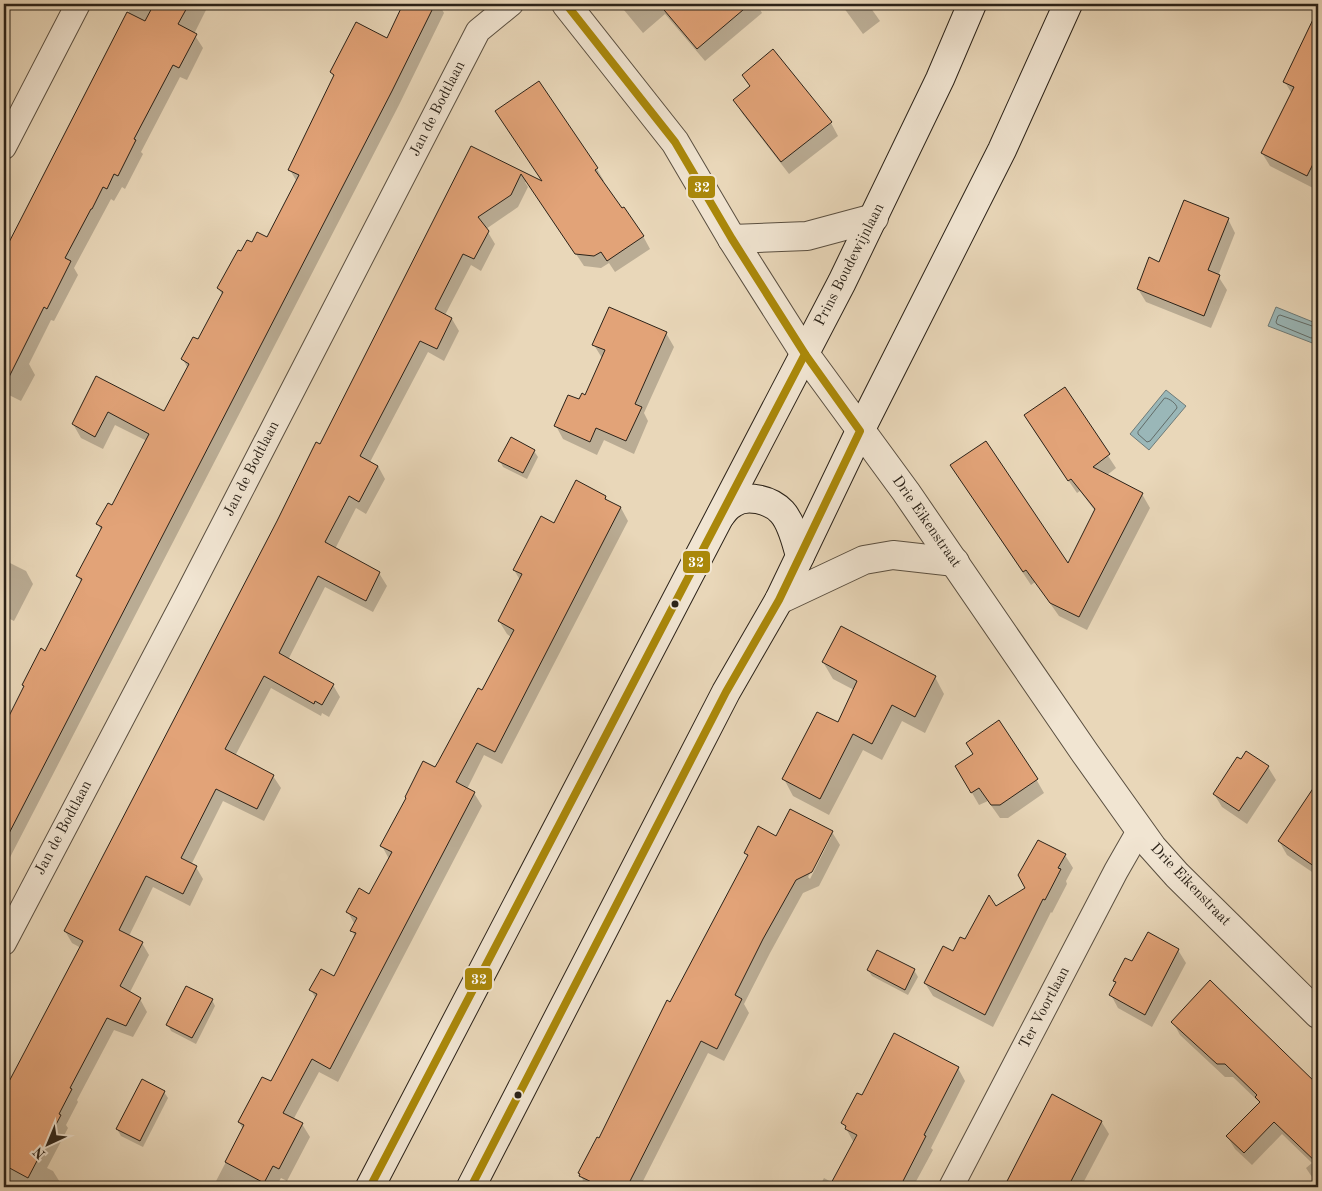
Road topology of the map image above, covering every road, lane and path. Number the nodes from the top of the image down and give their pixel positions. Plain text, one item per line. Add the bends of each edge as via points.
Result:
1 (78, 4) edge
2 (511, 4) edge
3 (566, 4) edge
4 (972, 4) edge
5 (1068, 4) edge
6 (4, 147) edge
7 (874, 218) junction
8 (732, 239) junction
9 (805, 354) junction
10 (860, 431) junction
11 (721, 515) junction
12 (800, 556) junction
13 (955, 562) junction
14 (779, 600) junction
15 (1140, 829) junction
16 (4, 943) edge
17 (1318, 1014) edge
18 (370, 1187) edge
19 (471, 1187) edge
20 (951, 1187) edge

1 - 6 street
2 - 16 street, Jan de Bodtlaan via 478,31
3 - 8 main road, Drie Eikenstraat via 675,142
4 - 7 main road, Prins Boudewijnlaan
5 - 10 main road via 1002,150
7 - 8 main road via 807,236
7 - 9 main road, Prins Boudewijnlaan
8 - 9 main road, Drie Eikenstraat
9 - 10 main road, Drie Eikenstraat
9 - 11 main road, Prins Boudewijnlaan
10 - 12 main road
10 - 13 main road, Drie Eikenstraat
11 - 12 main road via 732,503 750,498 768,502 783,513
11 - 18 main road, Prins Boudewijnlaan
12 - 14 main road
13 - 14 main road via 893,555 864,560
13 - 15 main road, Drie Eikenstraat
14 - 19 main road via 726,692
15 - 17 main road, Drie Eikenstraat via 1177,875
15 - 20 street, Ter Voortlaan

